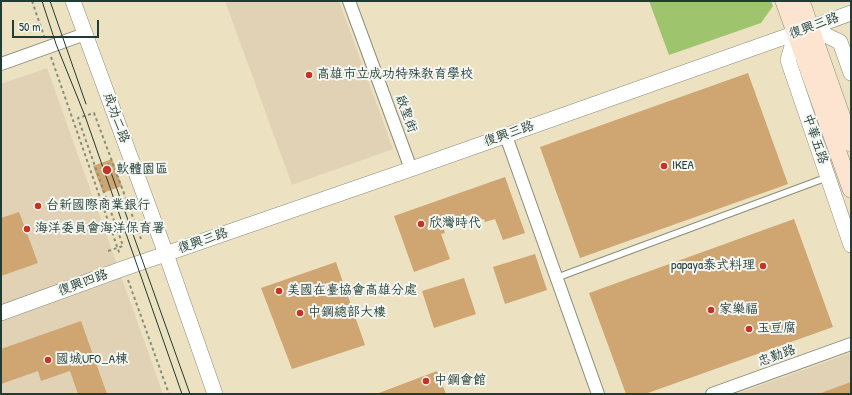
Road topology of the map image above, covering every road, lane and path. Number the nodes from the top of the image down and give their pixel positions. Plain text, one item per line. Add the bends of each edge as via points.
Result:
1 (32, 1) edge
2 (73, 1) edge
3 (349, 1) edge
4 (784, 1) edge
5 (801, 1) edge
6 (851, 13) edge
7 (41, 28) dead end
8 (804, 31) junction
9 (86, 34) junction
10 (1, 64) edge
11 (56, 72) dead end
12 (851, 73) edge
13 (506, 136) junction
14 (851, 143) edge
15 (411, 169) junction
16 (828, 177) junction
17 (851, 189) edge
18 (135, 224) junction
19 (117, 230) junction
20 (141, 239) dead end
21 (851, 245) edge
22 (117, 248) junction
23 (108, 251) dead end
24 (166, 254) junction
25 (556, 278) junction
26 (133, 294) dead end
27 (1, 313) edge
28 (851, 344) edge
29 (169, 394) edge
30 (215, 394) edge
31 (598, 394) edge
32 (712, 394) edge

1 - 7 path
2 - 9 street, 成功二路
3 - 15 street, 啟聖街
4 - 8 main road, 中華五路
5 - 8 main road, 中華五路
6 - 8 street, 復興三路
8 - 12 street via 840,42
8 - 13 street, 復興三路
8 - 14 main road, 中華五路
8 - 16 street, 中華五路 via 788,60
8 - 17 main road, 中華五路
9 - 10 street
9 - 24 street, 成功二路
11 - 22 path
13 - 15 street, 復興三路
13 - 25 street
15 - 24 street, 復興三路
16 - 21 street, 中華五路
16 - 25 lane
18 - 19 path
18 - 19 path via 94,113 78,118
18 - 20 path
19 - 22 path via 123,246
22 - 23 path
24 - 27 street, 復興四路
24 - 30 street, 成功二路
25 - 31 street
26 - 29 path
28 - 32 street, 忠勤路

